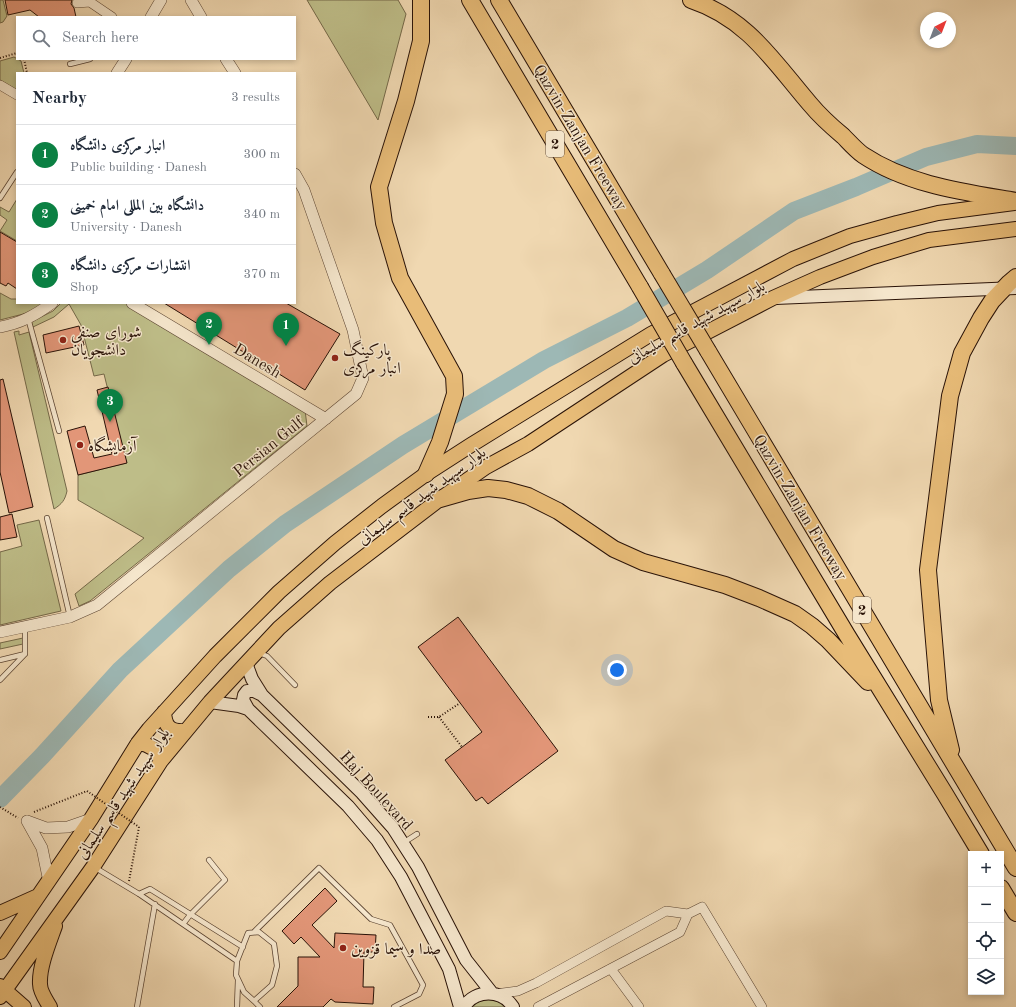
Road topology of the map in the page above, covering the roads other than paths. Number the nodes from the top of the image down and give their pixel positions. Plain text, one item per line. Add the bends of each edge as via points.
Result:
1 (161, 0) edge
2 (191, 0) edge
3 (421, 0) edge
4 (470, 0) edge
5 (499, 0) edge
6 (691, 0) edge
7 (77, 3) dead end
8 (111, 16) edge
9 (152, 16) edge
10 (200, 16) edge
11 (86, 60) edge
12 (125, 60) edge
13 (227, 60) edge
14 (70, 64) dead end
15 (118, 72) edge
16 (234, 72) edge
17 (0, 85) edge
18 (16, 94) edge
19 (16, 174) edge
20 (296, 176) edge
21 (0, 198) edge
22 (1016, 202) edge
23 (1016, 229) edge
24 (1016, 277) edge
25 (1016, 288) edge
26 (773, 298) junction
27 (51, 304) edge
28 (134, 304) edge
29 (28, 318) junction
30 (0, 327) edge
31 (326, 419) junction
32 (59, 431) dead end
33 (426, 474) junction
34 (440, 499) junction
35 (47, 518) dead end
36 (70, 617) junction
37 (25, 627) junction
38 (0, 632) edge
39 (25, 654) junction
40 (250, 659) junction
41 (0, 660) edge
42 (0, 680) edge
43 (295, 685) dead end
44 (262, 695) junction
45 (210, 702) junction
46 (892, 708) junction
47 (248, 709) junction
48 (164, 712) junction
49 (185, 731) junction
50 (138, 743) junction
51 (161, 761) junction
52 (954, 765) junction
53 (92, 820) junction
54 (417, 834) dead end
55 (403, 843) junction
56 (979, 851) edge
57 (209, 860) dead end
58 (92, 867) junction
59 (1016, 868) edge
60 (48, 882) junction
61 (1004, 893) edge
62 (139, 894) junction
63 (39, 896) junction
64 (155, 904) junction
65 (0, 913) edge
66 (59, 913) junction
67 (1016, 913) edge
68 (688, 914) junction
69 (190, 915) junction
70 (183, 924) junction
71 (254, 932) junction
72 (243, 947) junction
73 (0, 952) edge
74 (237, 961) junction
75 (610, 969) junction
76 (238, 978) junction
77 (2, 991) edge
78 (494, 994) junction
79 (254, 1001) junction
80 (15, 1007) edge
81 (23, 1007) edge
82 (50, 1007) edge
83 (137, 1007) edge
84 (237, 1007) edge
85 (260, 1007) edge
86 (394, 1007) edge
87 (460, 1007) edge
88 (464, 1007) edge
89 (513, 1007) edge
90 (538, 1007) edge
91 (639, 1007) edge
92 (762, 1007) edge

1 - 9 street
2 - 10 street
3 - 33 highway via 421,41 406,101 379,187 384,223 400,278 454,376 455,394 440,442
4 - 46 highway, Qazvin-Zanjan Freeway / 2, bridge via 684,364
5 - 52 highway, Qazvin-Zanjan Freeway / 2, bridge
6 - 22 highway via 727,17 753,37 833,128 862,154 882,167 943,188
7 - 8 street via 90,2
11 - 14 lane
12 - 15 street
13 - 16 street
17 - 18 street
19 - 21 lane
20 - 31 street, Persian Gulf via 304,190 353,330 363,378 356,394
22 - 33 main road, بلوار سپهبد شهید قاسم سلیمانی via 897,223 850,236 793,259 651,334
23 - 26 main road, بلوار سپهبد شهید قاسم سلیمانی via 929,240 873,257
24 - 52 highway via 992,301 981,318 962,353 950,396 928,570 939,700
25 - 26 main road
26 - 34 main road, بلوار سپهبد شهید قاسم سلیمانی via 663,355
27 - 29 street
28 - 31 street, Danesh
29 - 30 street
29 - 32 lane
31 - 36 street, Persian Gulf via 97,605
33 - 48 main road, بلوار سپهبد شهید قاسم سلیمانی via 335,543 279,592 220,650
34 - 40 main road, بلوار سپهبد شهید قاسم سلیمانی via 330,583 279,628
34 - 46 highway via 488,488 528,496 558,511 614,549 643,562 725,585 788,611 828,640
35 - 36 lane
36 - 37 street, Persian Gulf
37 - 38 street, Persian Gulf
37 - 39 lane
39 - 41 lane
39 - 42 lane
40 - 43 lane via 260,653 267,656
40 - 44 main road, Haj Boulevard via 252,679
40 - 45 main road, بلوار سپهبد شهید قاسم سلیمانی
44 - 47 main road via 247,691 243,700
44 - 55 main road, Haj Boulevard via 362,793
45 - 47 main road
45 - 49 main road, بلوار سپهبد شهید قاسم سلیمانی
46 - 56 highway, Qazvin-Zanjan Freeway / 2
47 - 87 main road, Haj Boulevard via 348,806 377,840 401,877 449,969
48 - 49 main road via 167,725 172,729
48 - 50 main road, بلوار سپهبد شهید قاسم سلیمانی
49 - 51 main road, بلوار سپهبد شهید قاسم سلیمانی
50 - 51 main road via 155,750
50 - 53 main road, بلوار سپهبد شهید قاسم سلیمانی
51 - 58 main road, بلوار سپهبد شهید قاسم سلیمانی
52 - 59 highway, Qazvin-Zanjan Freeway / 2
53 - 60 main road, بلوار سپهبد شهید قاسم سلیمانی
53 - 60 street via 68,827 46,828 27,821 42,848
54 - 55 lane
55 - 78 main road, Haj Boulevard via 466,960
57 - 69 lane via 225,880
58 - 62 lane
58 - 66 main road, بلوار سپهبد شهید قاسم سلیمانی
60 - 63 main road, بلوار سپهبد شهید قاسم سلیمانی
61 - 67 highway
62 - 64 lane
62 - 69 lane via 150,890
63 - 65 main road
63 - 73 main road, بلوار سپهبد شهید قاسم سلیمانی
64 - 70 lane
64 - 83 lane
66 - 77 main road, بلوار سپهبد شهید قاسم سلیمانی
66 - 82 main road via 40,973 43,996
68 - 75 street via 680,932
68 - 78 street via 666,911 536,983 518,991
68 - 92 street via 702,907
69 - 70 lane
69 - 72 lane
70 - 74 lane
71 - 72 lane via 248,933
71 - 79 lane via 259,932 274,944 277,966 272,985
71 - 86 lane via 319,868 371,919 390,925 394,932 422,985 419,994
72 - 74 lane
74 - 76 lane
75 - 90 street
75 - 91 street
76 - 79 lane via 244,992
76 - 84 lane
77 - 81 main road
78 - 88 main road via 474,997
78 - 89 main road, Haj Boulevard via 504,998
79 - 85 lane
80 - 81 main road

